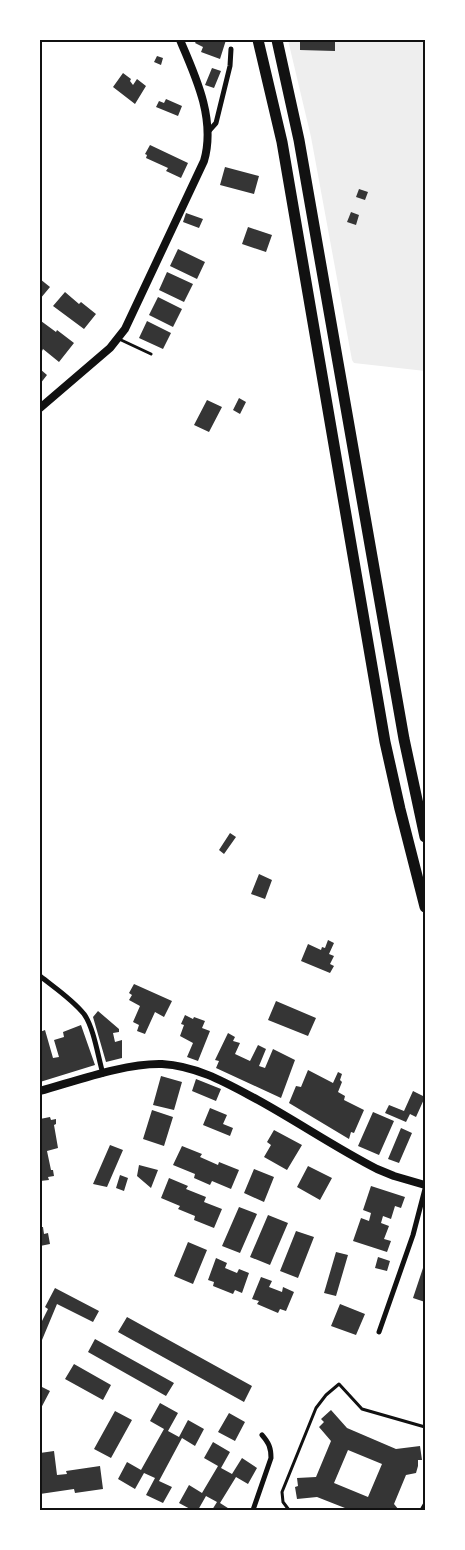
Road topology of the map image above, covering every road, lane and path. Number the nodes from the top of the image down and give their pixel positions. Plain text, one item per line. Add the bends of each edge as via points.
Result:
1 (180, 40) edge
2 (258, 40) edge
3 (276, 40) edge
4 (231, 49) dead end
5 (208, 132) junction
6 (118, 339) junction
7 (151, 354) dead end
8 (40, 408) edge
9 (425, 837) edge
10 (425, 906) edge
11 (40, 976) edge
12 (102, 1074) junction
13 (40, 1091) edge
14 (425, 1185) edge
15 (425, 1189) edge
16 (379, 1332) dead end
17 (425, 1427) edge
18 (262, 1435) dead end
19 (425, 1503) edge
20 (253, 1510) edge
21 (289, 1510) edge
22 (421, 1510) edge

1 - 5 street via 204,106
2 - 10 highway via 282,142 385,742
3 - 9 highway via 299,140 404,739
4 - 5 street via 216,123
5 - 6 street via 204,161
6 - 7 lane
6 - 8 street
11 - 12 street via 84,1015
12 - 13 street
12 - 14 street via 160,1064 194,1069 239,1090 377,1169
15 - 16 street
17 - 21 lane via 362,1409 339,1384 316,1408 282,1492 283,1502
18 - 20 street via 271,1449 271,1458
19 - 22 lane

